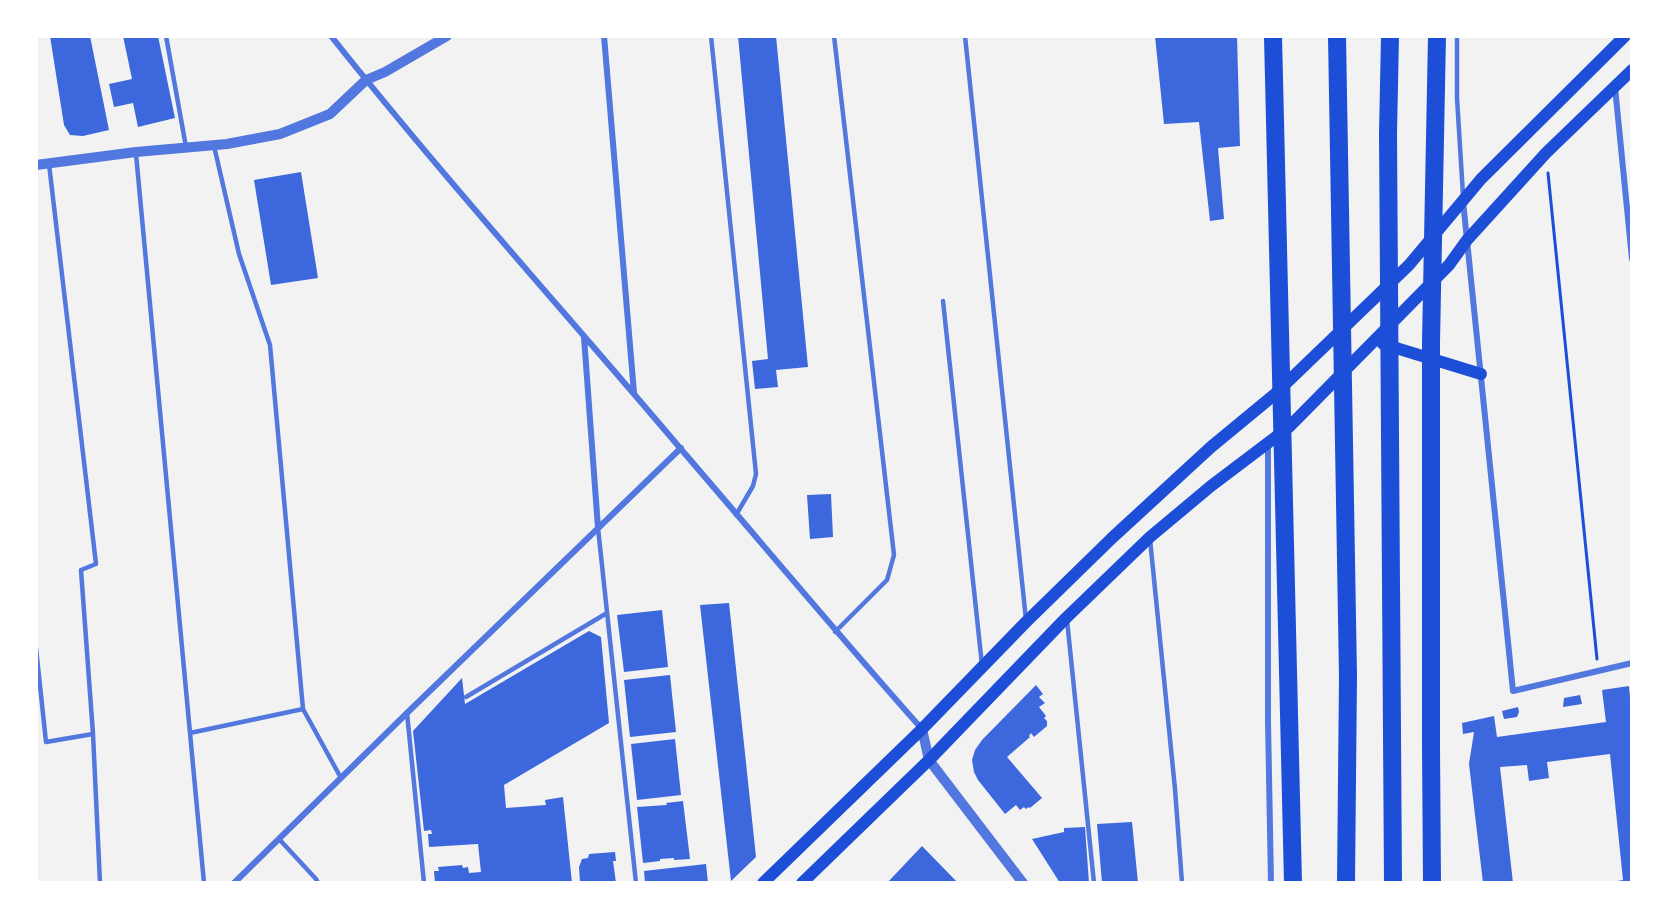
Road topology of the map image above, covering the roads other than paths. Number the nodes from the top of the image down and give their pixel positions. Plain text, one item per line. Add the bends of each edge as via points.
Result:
1 (166, 36) edge
2 (331, 36) edge
3 (447, 36) edge
4 (604, 36) edge
5 (711, 36) edge
6 (834, 36) edge
7 (965, 36) edge
8 (1273, 36) edge
9 (1337, 36) edge
10 (1390, 36) edge
11 (1437, 36) edge
12 (1457, 36) edge
13 (1626, 36) edge
14 (1632, 70) edge
15 (366, 80) junction
16 (1615, 86) junction
17 (213, 145) junction
18 (186, 147) junction
19 (136, 152) junction
20 (49, 164) junction
21 (36, 165) edge
22 (1463, 198) junction
23 (1467, 240) junction
24 (1632, 259) edge
25 (943, 301) dead end
26 (584, 337) junction
27 (1374, 341) junction
28 (1481, 374) junction
29 (634, 394) junction
30 (1268, 444) junction
31 (681, 448) junction
32 (736, 514) junction
33 (597, 528) junction
34 (1150, 537) junction
35 (607, 613) junction
36 (1066, 618) junction
37 (1026, 622) junction
38 (835, 632) junction
39 (36, 648) edge
40 (1632, 663) edge
41 (983, 668) junction
42 (466, 698) dead end
43 (303, 709) junction
44 (407, 713) junction
45 (921, 729) junction
46 (190, 733) junction
47 (93, 734) junction
48 (929, 760) junction
49 (341, 778) junction
50 (279, 839) junction
51 (100, 883) edge
52 (204, 883) edge
53 (234, 883) edge
54 (318, 883) edge
55 (424, 883) edge
56 (636, 883) edge
57 (763, 883) edge
58 (802, 883) edge
59 (1023, 883) edge
60 (1094, 883) edge
61 (1182, 883) edge
62 (1270, 883) edge
63 (1293, 883) edge
64 (1346, 883) edge
65 (1393, 883) edge
66 (1432, 883) edge

1 - 18 lane
2 - 15 street
3 - 15 street
4 - 29 street
5 - 32 lane via 756,474
6 - 38 lane via 894,555 887,580
7 - 37 lane
8 - 63 highway
9 - 64 highway via 1348,675
10 - 65 highway
11 - 66 highway via 1431,354
12 - 22 lane
13 - 22 main road
14 - 16 main road
15 - 17 street via 330,114 280,134
15 - 26 street
16 - 23 main road via 1546,153
16 - 24 street
17 - 18 street
17 - 43 lane via 239,254 270,345
18 - 19 street
19 - 20 street
19 - 46 lane
20 - 21 street
20 - 47 lane via 96,564 81,570
22 - 23 street
22 - 37 main road via 1409,265 1274,395 1211,447
23 - 27 main road via 1449,265
23 - 28 street
25 - 41 lane
26 - 29 street
26 - 33 street
27 - 28 main road
27 - 30 main road
28 - 40 street via 1513,691
29 - 31 street
30 - 34 main road
30 - 62 street
31 - 32 street
31 - 33 street
32 - 38 street
33 - 35 lane
33 - 44 street
34 - 36 main road
34 - 61 lane
35 - 42 lane
35 - 56 lane
36 - 48 main road
36 - 60 lane
37 - 41 main road
38 - 45 street
39 - 47 lane via 46,742
41 - 45 main road
43 - 46 lane
43 - 49 lane
44 - 49 street
44 - 55 lane
45 - 48 street
45 - 57 main road
46 - 52 lane
47 - 51 lane
48 - 58 main road
48 - 59 street
49 - 50 street
50 - 53 street
50 - 54 lane

